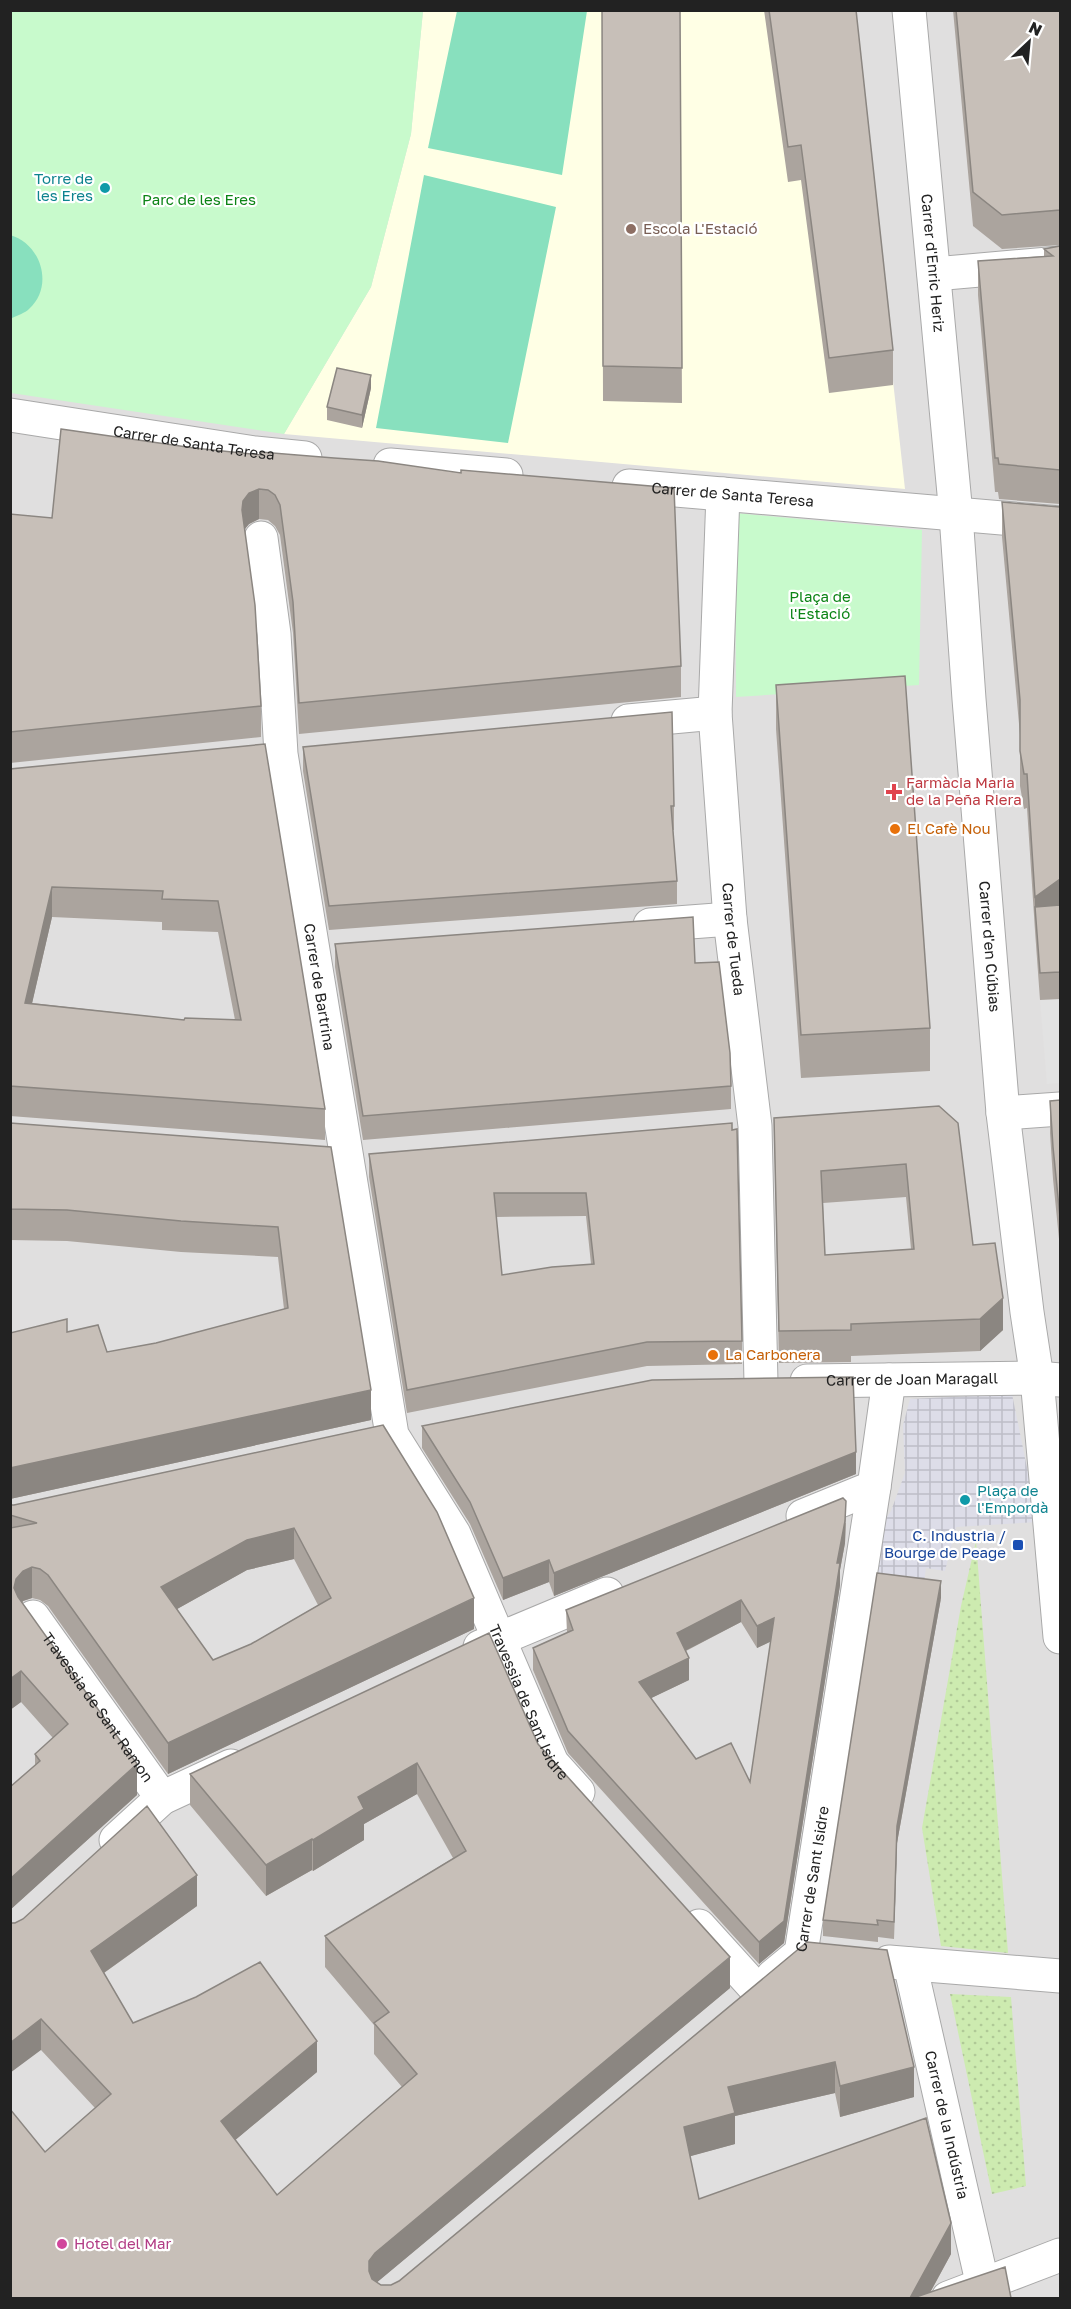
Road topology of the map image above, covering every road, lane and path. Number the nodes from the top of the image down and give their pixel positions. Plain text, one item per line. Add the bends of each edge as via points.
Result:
1 (909, 10) edge
2 (1060, 263) edge
3 (934, 274) junction
4 (10, 415) edge
5 (536, 478) edge
6 (594, 483) edge
7 (723, 494) junction
8 (956, 515) junction
9 (1060, 523) edge
10 (261, 538) dead end
11 (716, 713) junction
12 (598, 724) edge
13 (293, 752) junction
14 (246, 757) edge
15 (730, 919) junction
16 (623, 927) edge
17 (1060, 1109) edge
18 (1003, 1113) junction
19 (755, 1126) junction
20 (720, 1129) edge
21 (382, 1157) edge
22 (312, 1158) edge
23 (347, 1160) junction
24 (1049, 1379) edge
25 (889, 1380) junction
26 (728, 1382) edge
27 (761, 1382) junction
28 (427, 1428) edge
29 (380, 1438) junction
30 (874, 1487) junction
31 (774, 1527) edge
32 (631, 1585) edge
33 (33, 1617) edge
34 (1060, 1637) edge
35 (499, 1638) junction
36 (457, 1658) edge
37 (257, 1753) edge
38 (162, 1798) junction
39 (599, 1815) edge
40 (94, 1859) edge
41 (678, 1902) edge
42 (801, 1953) junction
43 (910, 1964) junction
44 (1060, 1976) edge
45 (757, 1990) junction
46 (730, 2013) edge
47 (1060, 2255) edge
48 (983, 2286) junction
49 (948, 2298) edge

1 - 3 street, Carrer d'Enric Heriz
2 - 3 street
3 - 8 street, Carrer d'Enric Heriz
4 - 5 street, Carrer de Santa Teresa via 255,453
6 - 7 street, Carrer de Santa Teresa
7 - 8 street, Carrer de Santa Teresa
7 - 11 street, Carrer de Tueda
8 - 9 street, Carrer de Santa Teresa
8 - 18 street, Carrer d'en Cúbias
10 - 13 street, Carrer de Bartrina
11 - 12 street
11 - 15 street, Carrer de Tueda
13 - 14 street
13 - 23 street, Carrer de Bartrina via 325,949
15 - 16 street
15 - 19 street, Carrer de Tueda
17 - 18 street
18 - 24 street, Carrer d'en Cúbias via 1025,1301
19 - 20 street
19 - 27 street, Carrer de Tueda
21 - 23 street
22 - 23 street
23 - 29 street, Carrer de Bartrina
24 - 25 street, Carrer de Joan Maragall
24 - 34 street
25 - 27 street, Carrer de Joan Maragall
25 - 30 street, Carrer de Sant Isidre
26 - 27 street, Carrer de Joan Maragall
28 - 29 street
29 - 35 street, Travessia de Sant Isidre via 454,1534
30 - 31 street
30 - 42 street, Carrer de Sant Isidre
32 - 35 street
33 - 38 street, Travessia de Sant Ramon
35 - 36 street
35 - 39 street, Travessia de Sant Isidre via 552,1763
37 - 38 street
38 - 40 street
41 - 45 street
42 - 43 street
42 - 45 street, Carrer de Sant Isidre
43 - 44 street
43 - 48 street, Carrer de la Indústria
45 - 46 street, Carrer de Sant Isidre
47 - 48 street
48 - 49 street

